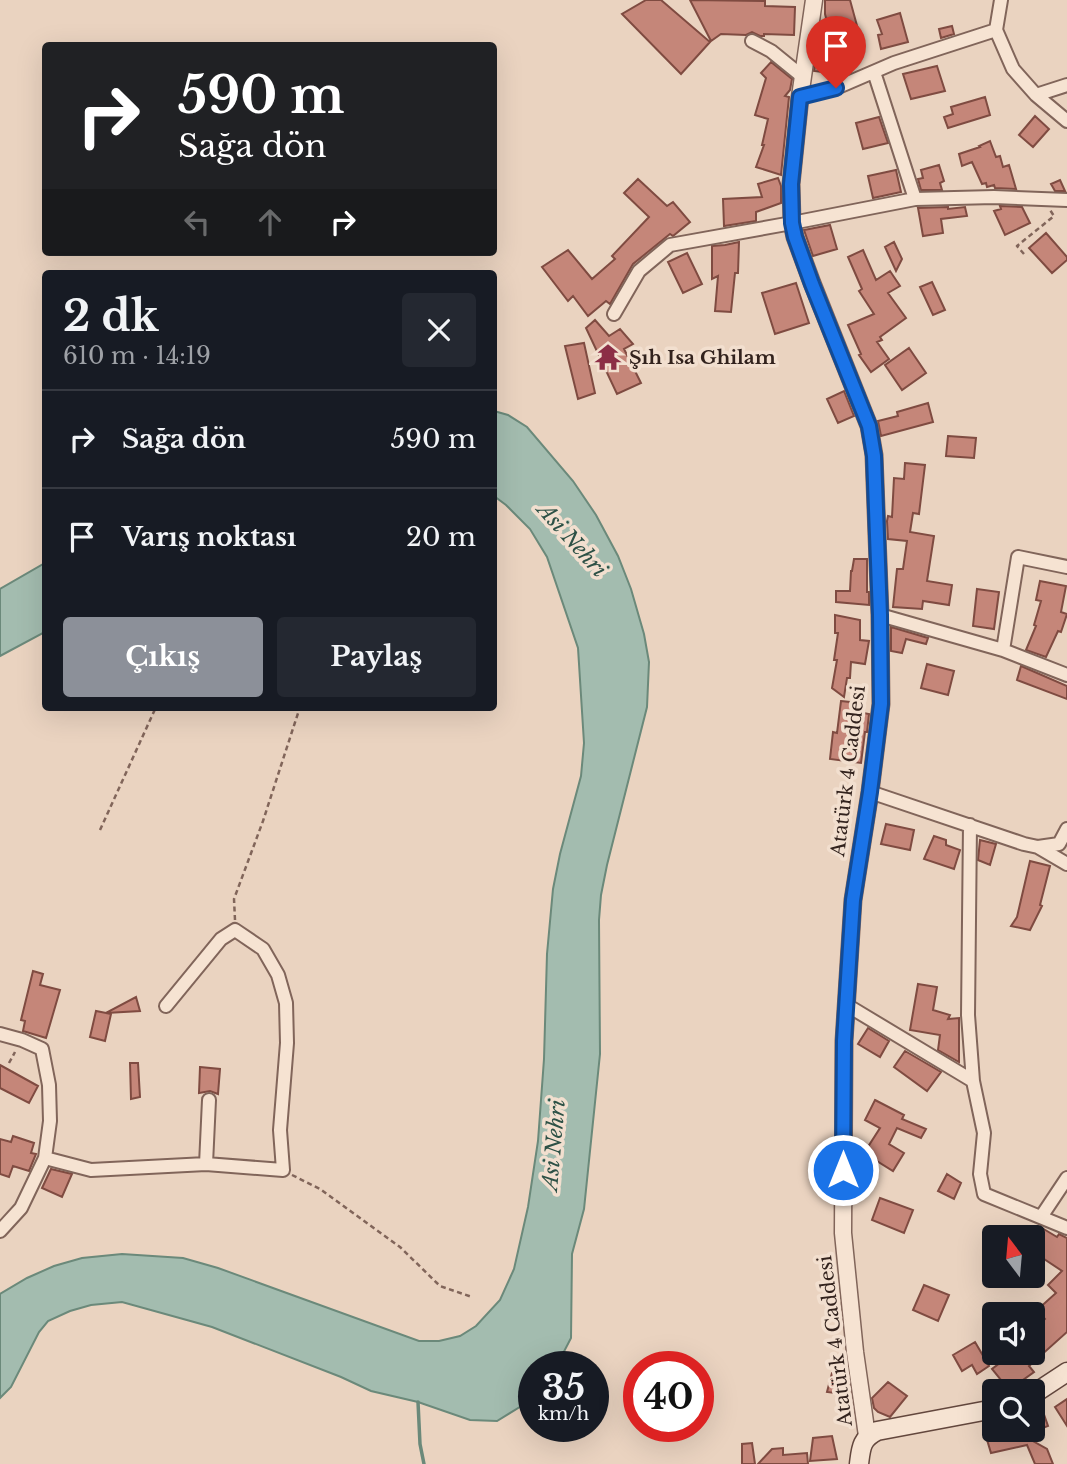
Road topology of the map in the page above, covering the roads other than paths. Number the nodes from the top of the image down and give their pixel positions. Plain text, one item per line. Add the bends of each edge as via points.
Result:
1 (814, 0) edge
2 (1001, 0) edge
3 (996, 30) junction
4 (752, 41) dead end
5 (874, 72) junction
6 (803, 77) junction
7 (1067, 85) edge
8 (1036, 95) junction
9 (800, 97) junction
10 (1067, 121) edge
11 (915, 199) junction
12 (1067, 200) edge
13 (792, 223) junction
14 (614, 314) dead end
15 (1067, 567) edge
16 (880, 615) junction
17 (1003, 650) junction
18 (1067, 675) edge
19 (870, 792) junction
20 (970, 825) junction
21 (1067, 829) edge
22 (1038, 847) junction
23 (1067, 864) edge
24 (845, 1004) junction
25 (166, 1006) dead end
26 (0, 1034) edge
27 (973, 1081) junction
28 (209, 1100) dead end
29 (45, 1158) junction
30 (206, 1164) junction
31 (1067, 1178) edge
32 (1041, 1217) junction
33 (1067, 1228) edge
34 (0, 1231) edge
35 (1067, 1372) edge
36 (1045, 1386) edge
37 (982, 1411) edge
38 (867, 1436) junction
39 (859, 1464) edge

1 - 6 street, Atatürk 4 Caddesi
2 - 3 street
3 - 5 street
3 - 8 street via 1013,69
4 - 6 street
5 - 9 street
5 - 11 street
6 - 9 street, Atatürk 4 Caddesi
7 - 8 street
8 - 10 street
9 - 13 street, Atatürk 4 Caddesi
11 - 12 street
11 - 13 street
13 - 14 street via 670,245 639,271
13 - 16 street, Atatürk 4 Caddesi via 873,441
15 - 17 street via 1018,557
16 - 17 street
16 - 19 street, Atatürk 4 Caddesi via 881,704
17 - 18 street
19 - 20 street
19 - 24 street, Atatürk 4 Caddesi via 853,900
20 - 22 street
20 - 27 street via 968,1015
21 - 22 street via 1059,844
22 - 23 street
24 - 27 street
24 - 38 street, Atatürk 4 Caddesi via 843,1233
25 - 30 street via 221,939 235,930 263,949 278,975 286,1003 280,1130 283,1170
26 - 29 street via 42,1049 50,1121
27 - 32 street via 984,1133 980,1174 984,1194
28 - 30 street
29 - 30 street via 91,1170
29 - 34 street via 21,1208
31 - 32 street
32 - 33 street
35 - 36 main road
37 - 38 main road
38 - 39 main road

